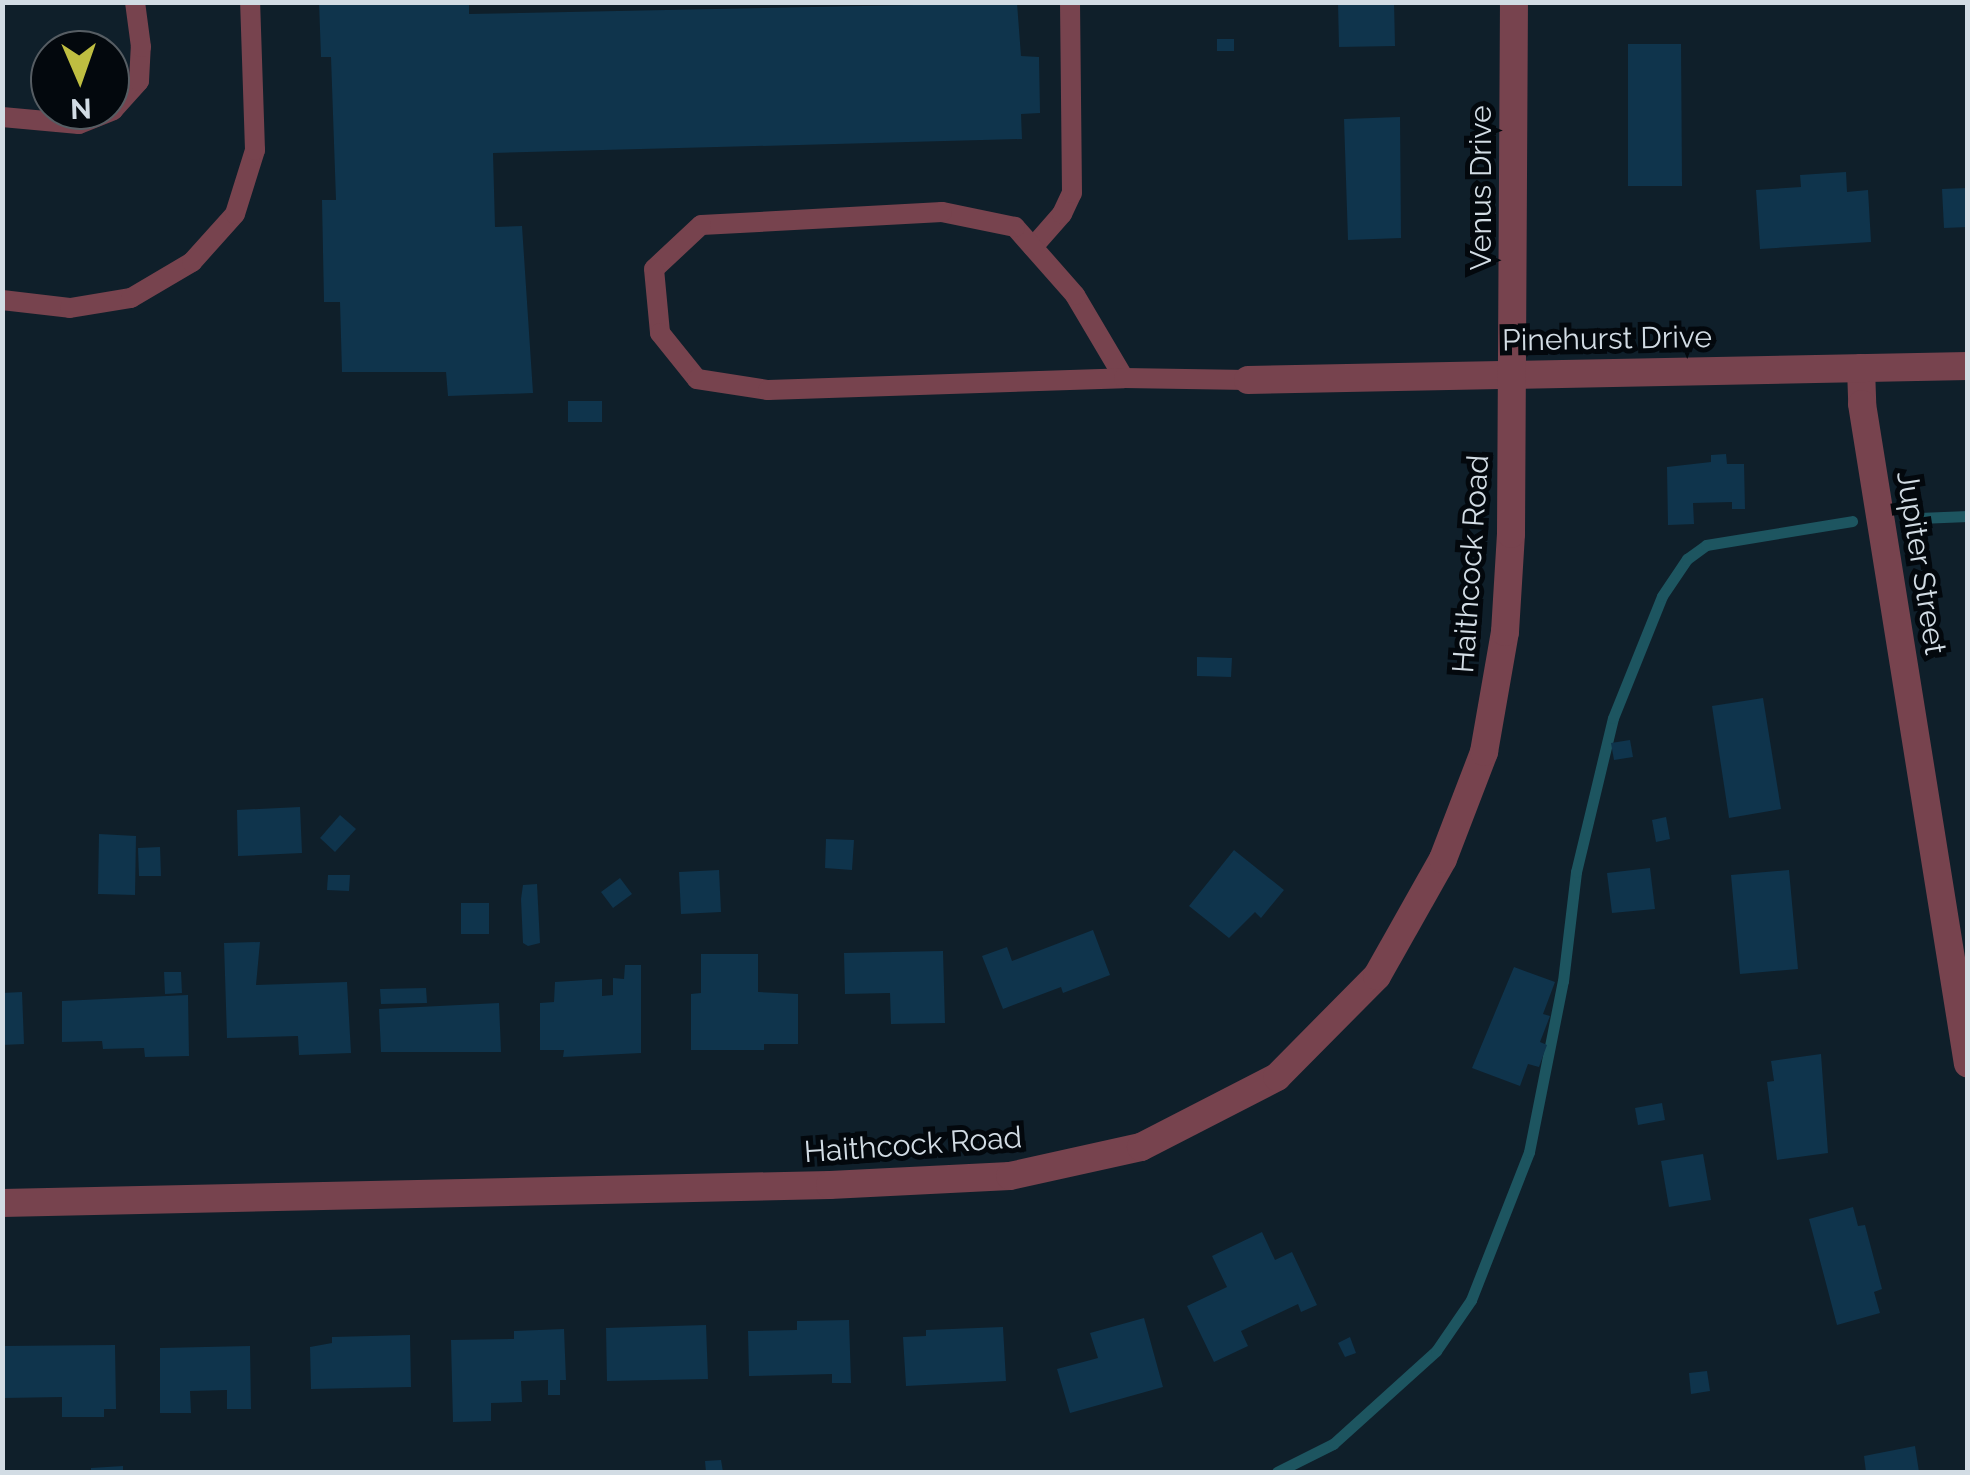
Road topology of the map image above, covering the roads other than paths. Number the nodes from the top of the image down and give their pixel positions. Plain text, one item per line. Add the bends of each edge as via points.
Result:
1 (135, 2) edge
2 (250, 2) edge
3 (1070, 2) edge
4 (1514, 2) edge
5 (2, 118) edge
6 (1033, 247) junction
7 (2, 300) edge
8 (1968, 366) edge
9 (1860, 368) junction
10 (1514, 373) junction
11 (1124, 378) junction
12 (1248, 380) joint
13 (1968, 1064) edge
14 (2, 1203) edge

1 - 5 lane via 139,81 113,110 78,124
2 - 7 lane via 255,150 235,214 192,262 131,298 70,308
3 - 6 lane via 1072,194
4 - 10 street, Venus Drive
6 - 11 lane via 1075,295
6 - 11 lane via 1016,227 942,212 700,225 654,269 660,334 696,379 768,390
8 - 9 street, Pinehurst Drive
9 - 10 street, Pinehurst Drive
9 - 13 street, Jupiter Street
10 - 12 street, Pinehurst Drive
10 - 14 street, Haithcock Road via 1505,632 1484,752 1443,859 1376,976 1277,1077 1140,1147 1010,1176
11 - 12 lane

